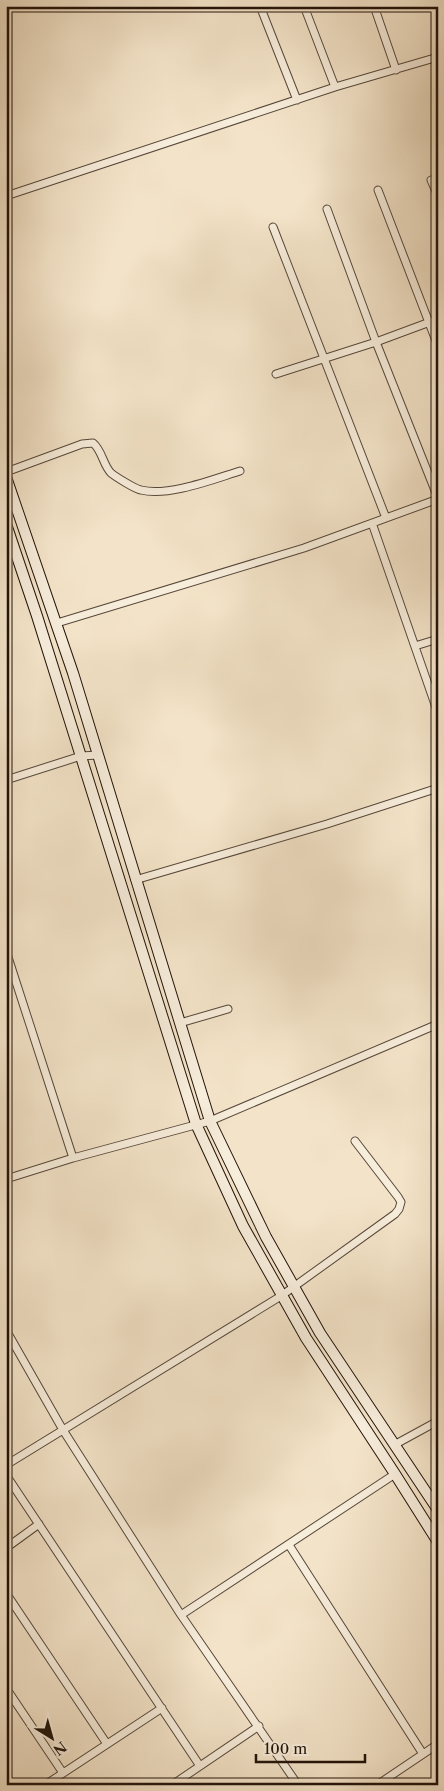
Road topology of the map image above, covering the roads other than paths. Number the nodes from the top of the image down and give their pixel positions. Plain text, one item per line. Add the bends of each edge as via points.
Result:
1 (260, 6) edge
2 (304, 6) edge
3 (374, 6) edge
4 (438, 57) edge
5 (396, 70) junction
6 (336, 87) junction
7 (297, 100) junction
8 (431, 180) dead end
9 (378, 190) dead end
10 (6, 196) edge
11 (438, 196) edge
12 (327, 209) dead end
13 (273, 227) dead end
14 (438, 319) edge
15 (429, 323) junction
16 (376, 342) junction
17 (438, 346) edge
18 (325, 358) junction
19 (276, 374) dead end
20 (240, 471) dead end
21 (6, 472) edge
22 (6, 476) edge
23 (438, 499) edge
24 (386, 518) junction
25 (372, 523) junction
26 (6, 524) edge
27 (57, 622) junction
28 (438, 638) edge
29 (415, 646) junction
30 (438, 713) edge
31 (98, 755) junction
32 (81, 756) junction
33 (6, 780) edge
34 (438, 788) edge
35 (135, 880) junction
36 (7, 956) edge
37 (228, 1008) dead end
38 (180, 1023) junction
39 (438, 1024) edge
40 (210, 1121) junction
41 (196, 1124) junction
42 (355, 1141) dead end
43 (73, 1158) junction
44 (6, 1179) edge
45 (293, 1287) junction
46 (281, 1296) junction
47 (6, 1330) edge
48 (438, 1421) edge
49 (63, 1430) junction
50 (394, 1445) junction
51 (7, 1463) edge
52 (396, 1474) junction
53 (6, 1475) edge
54 (438, 1510) edge
55 (39, 1524) junction
56 (438, 1542) edge
57 (289, 1545) junction
58 (6, 1548) edge
59 (6, 1593) edge
60 (181, 1615) junction
61 (6, 1688) edge
62 (162, 1708) junction
63 (259, 1726) junction
64 (107, 1744) junction
65 (438, 1744) edge
66 (423, 1754) junction
67 (200, 1766) junction
68 (63, 1773) junction
69 (46, 1785) edge
70 (172, 1785) edge
71 (298, 1785) edge
72 (377, 1785) edge

1 - 7 street
2 - 6 street
3 - 5 street
4 - 5 street
5 - 6 street
6 - 7 street
7 - 10 street
8 - 11 street
9 - 15 street
12 - 16 street
13 - 18 street
14 - 15 street
15 - 16 street
15 - 17 street
16 - 18 street
16 - 23 street
18 - 19 street
18 - 24 street
20 - 21 street via 179,489 140,490 110,472 93,443 82,444
22 - 27 main road
23 - 24 street
24 - 25 street
25 - 27 street via 304,548
25 - 29 street
26 - 32 main road
27 - 31 main road
28 - 29 street
29 - 30 street
31 - 32 street
31 - 35 main road
32 - 33 street
32 - 41 main road
34 - 35 street
35 - 38 main road
36 - 43 street
37 - 38 street
38 - 40 main road
39 - 40 street
40 - 41 street
40 - 45 main road
41 - 43 street
41 - 46 main road via 243,1226
42 - 45 street via 398,1197 401,1202 399,1209
43 - 44 street
45 - 46 street
45 - 50 main road
46 - 49 street
46 - 52 main road
47 - 49 street
48 - 50 street
49 - 51 street
49 - 60 street
50 - 54 main road
52 - 56 main road
52 - 57 street
53 - 55 street
55 - 58 street
55 - 62 street
57 - 60 street
57 - 66 street
59 - 64 street
60 - 63 street
61 - 68 street
62 - 64 street
62 - 67 street
63 - 67 street
63 - 71 street
64 - 68 street
65 - 66 street
66 - 72 street
67 - 70 street
68 - 69 street

